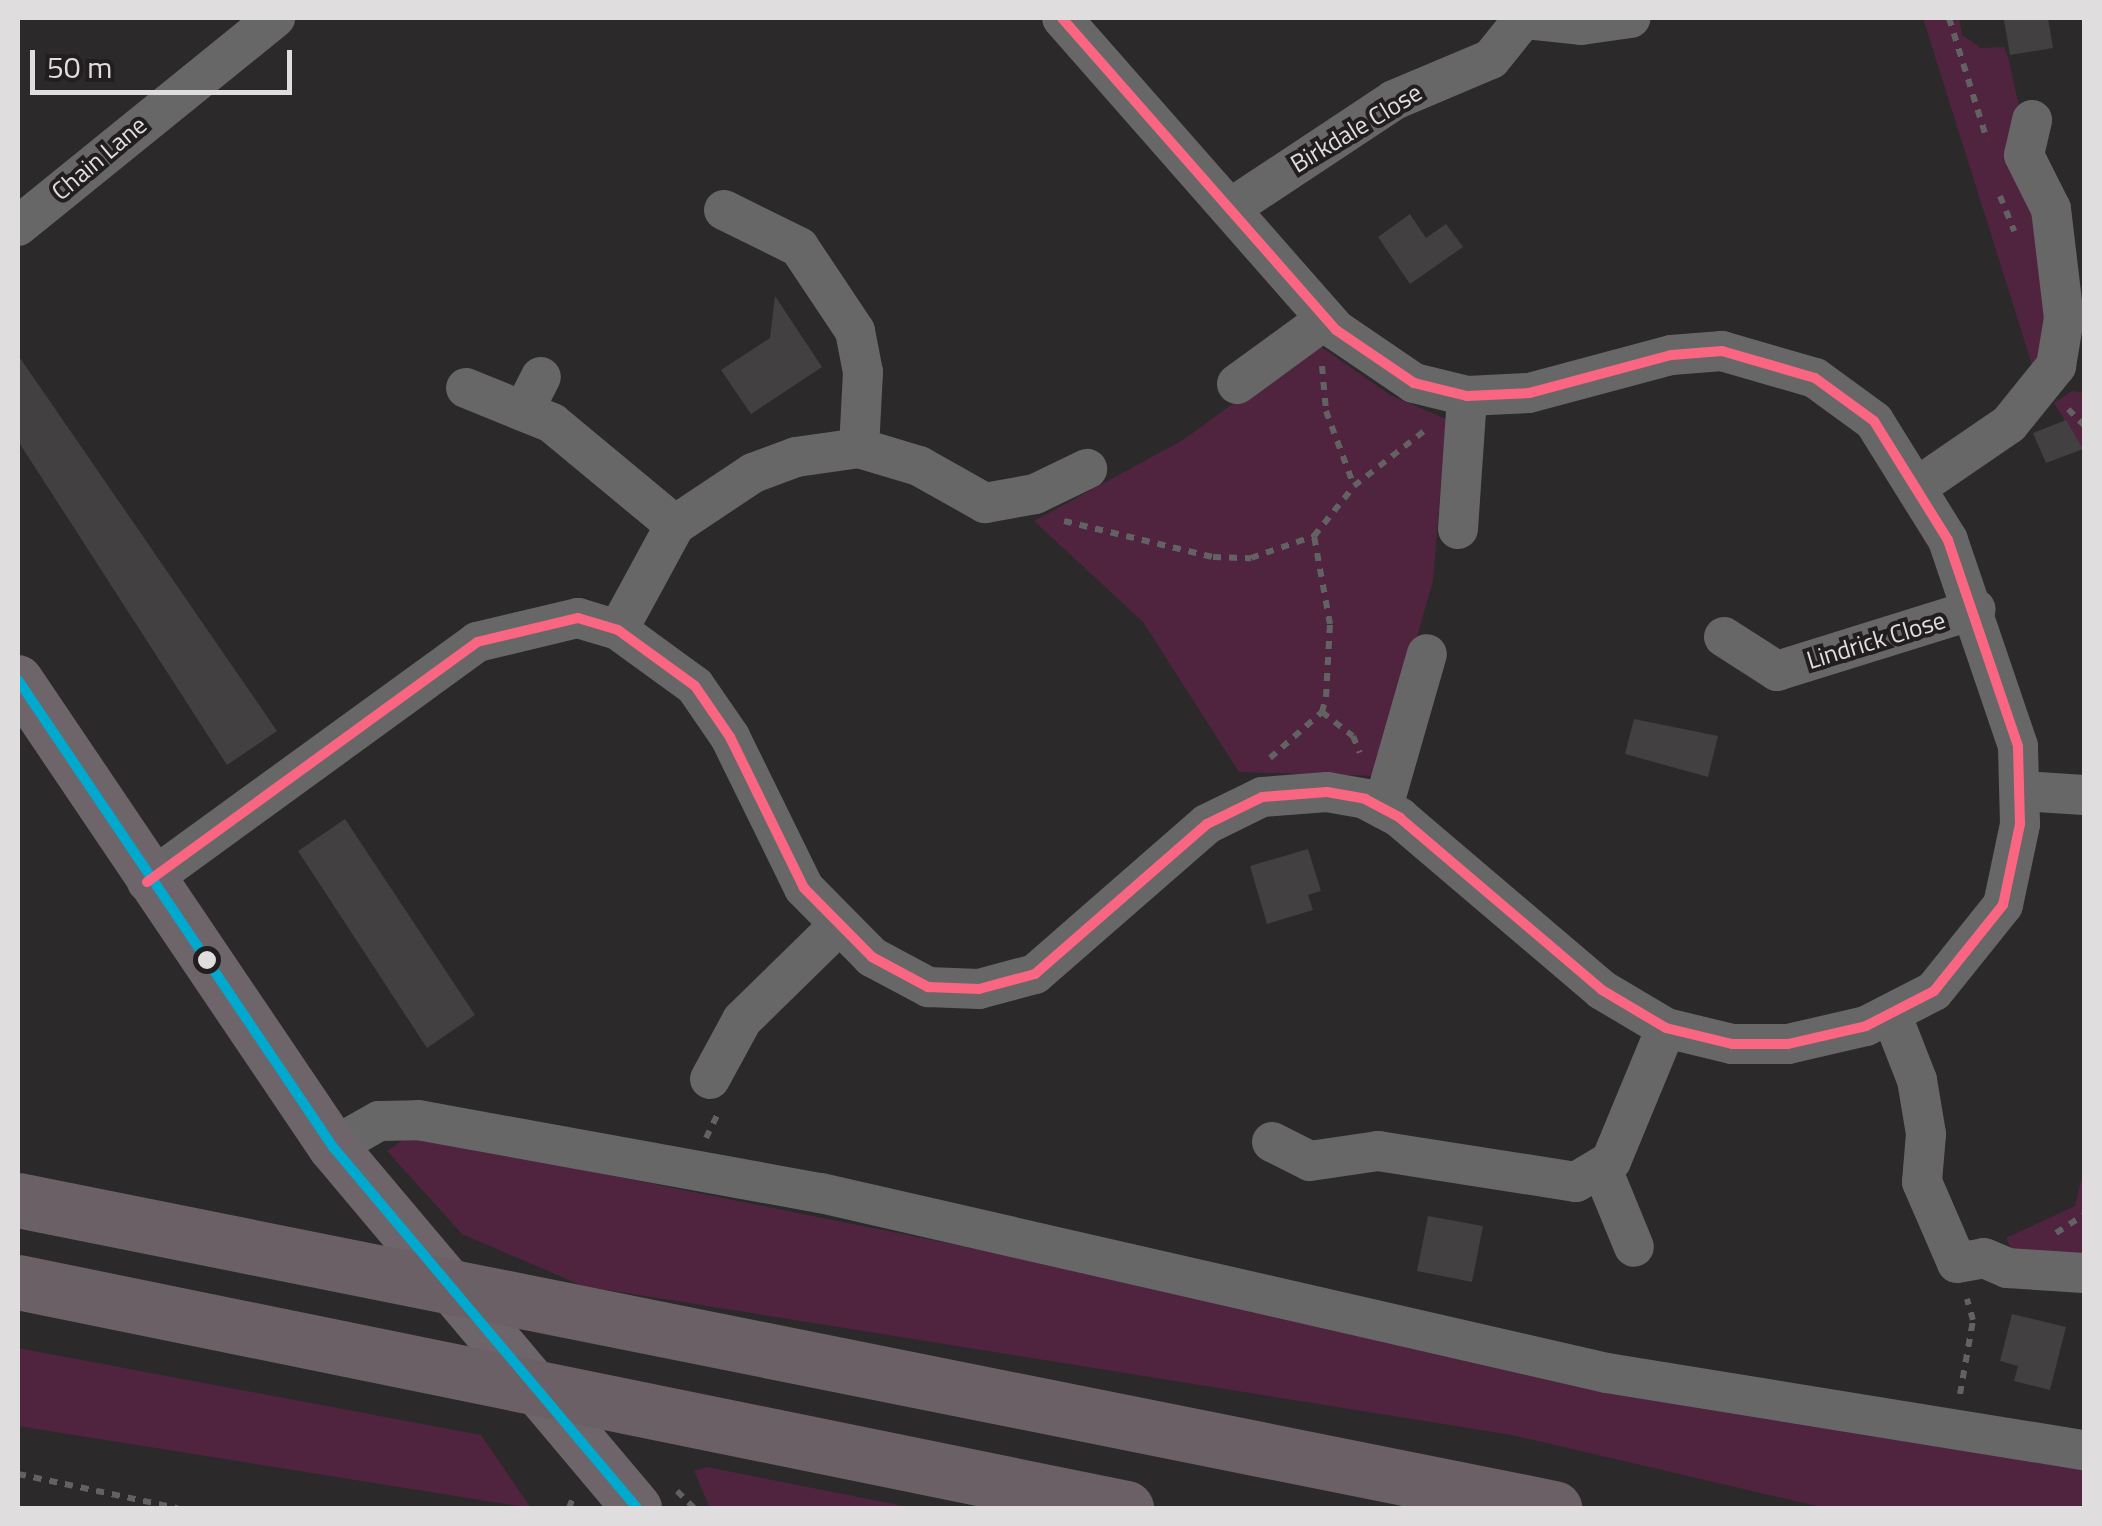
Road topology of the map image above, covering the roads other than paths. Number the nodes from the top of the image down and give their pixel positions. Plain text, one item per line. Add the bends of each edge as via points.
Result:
1 (276, 18) edge
2 (1062, 18) edge
3 (1524, 18) edge
4 (1632, 18) edge
5 (2028, 137) dead end
6 (1234, 206) junction
7 (724, 210) dead end
8 (2069, 225) edge
9 (18, 226) edge
10 (1331, 324) junction
11 (2070, 372) edge
12 (1237, 384) dead end
13 (466, 388) dead end
14 (1457, 395) junction
15 (858, 448) junction
16 (1088, 468) dead end
17 (1920, 486) junction
18 (675, 525) junction
19 (1458, 529) dead end
20 (1976, 609) junction
21 (618, 630) junction
22 (1724, 637) dead end
23 (1427, 654) dead end
24 (18, 680) edge
25 (2022, 792) junction
26 (2084, 794) edge
27 (1374, 803) junction
28 (147, 882) junction
29 (838, 926) junction
30 (1892, 1016) junction
31 (1666, 1028) junction
32 (710, 1079) road end
33 (1272, 1142) dead end
34 (333, 1147) junction
35 (1602, 1169) junction
36 (18, 1200) edge
37 (1634, 1247) dead end
38 (2084, 1273) edge
39 (18, 1282) edge
40 (2084, 1450) edge
41 (638, 1508) edge
42 (1126, 1508) edge
43 (1554, 1508) edge

1 - 9 street, Chain Lane
2 - 6 street
3 - 4 street, Birkdale Close via 1581,25
3 - 6 street, Birkdale Close via 1491,59 1394,100
5 - 8 street
6 - 10 street
7 - 15 street via 798,247 855,331 863,372
8 - 11 street via 2064,318
10 - 12 street
10 - 14 street via 1382,366
11 - 17 street
13 - 18 street via 532,394 552,423
14 - 17 street via 1529,394 1671,355 1722,351 1769,360 1857,406
14 - 19 street
15 - 16 street via 919,466 985,502 1035,494
15 - 18 street via 753,473
17 - 20 street
18 - 21 street
20 - 22 street, Lindrick Close via 1777,671
20 - 25 street via 2014,730
21 - 28 street via 578,618 477,642
21 - 29 street via 694,686 804,888
23 - 27 street
24 - 28 main road
25 - 26 street
25 - 30 street via 2003,904 1934,991
27 - 29 street via 1296,793 1246,802 1165,857 1058,961 1010,982 928,987 888,967
27 - 31 street via 1602,990
28 - 34 main road
29 - 32 street via 742,1020
30 - 31 street via 1824,1038 1762,1046
30 - 38 street via 1917,1080 1928,1201 1956,1263
31 - 35 street
33 - 35 street via 1310,1160 1428,1143 1552,1183
34 - 40 street via 379,1120 418,1120 1032,1238 1479,1347 1953,1434
34 - 41 main road
35 - 37 street
36 - 43 highway
39 - 42 highway

